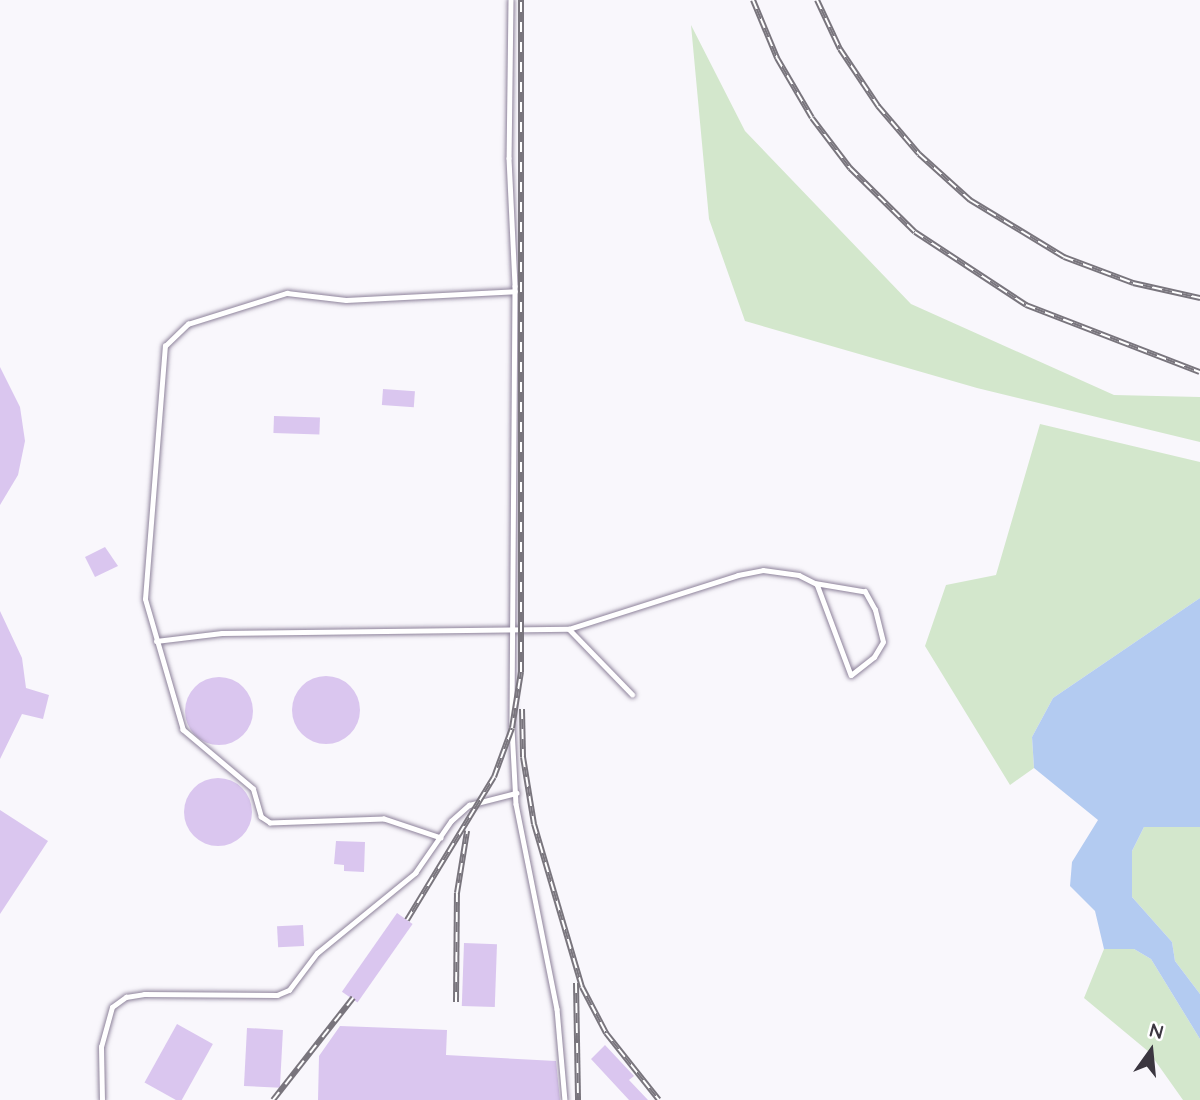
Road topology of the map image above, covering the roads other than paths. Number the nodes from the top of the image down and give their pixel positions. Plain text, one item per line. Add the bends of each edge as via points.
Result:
1 (511, 0) edge
2 (515, 291) junction
3 (817, 584) junction
4 (512, 626) junction
5 (569, 629) junction
6 (156, 641) junction
7 (632, 694) dead end
8 (516, 793) junction
9 (440, 838) junction
10 (102, 1100) edge
11 (565, 1100) edge

1 - 2 lane via 509,158
2 - 4 lane
2 - 6 lane via 346,300 287,293 188,324 172,339 165,346 145,599
3 - 3 lane via 835,636 851,675 874,657 883,642 875,610 865,592
3 - 5 lane via 799,575 763,569
4 - 5 lane
4 - 6 lane via 455,632 222,633
4 - 8 lane
5 - 7 lane
6 - 9 lane via 183,730 253,789 261,817 270,823 384,819
8 - 9 lane via 469,805
8 - 11 lane via 564,1050
9 - 10 lane via 415,873 317,953 289,990 276,995 144,994 126,997 112,1007 101,1047

